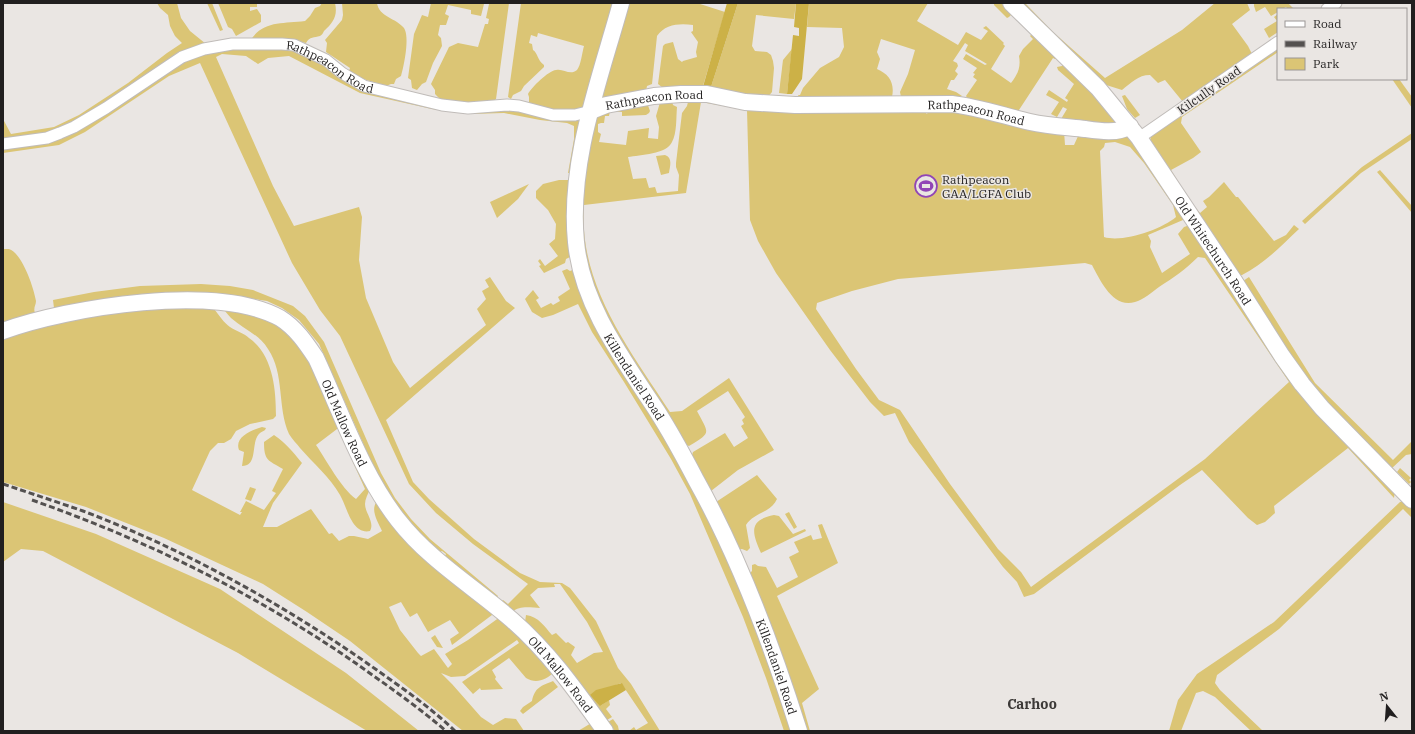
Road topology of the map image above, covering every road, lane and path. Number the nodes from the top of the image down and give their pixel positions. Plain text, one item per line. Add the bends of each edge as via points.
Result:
1 (622, 3) edge
2 (1011, 3) edge
3 (1277, 43) edge
4 (591, 111) junction
5 (1135, 132) junction
6 (3, 144) edge
7 (3, 332) edge
8 (1412, 500) edge
9 (605, 731) edge
10 (800, 731) edge

1 - 4 street, Killendaniel Road
2 - 5 street, Old Whitechurch Road via 1098,88
3 - 5 street, Kilcully Road via 1187,106
4 - 5 street, Rathpeacon Road via 606,105 654,96 707,94 745,102 795,105 952,104 1041,124 1097,130 1125,129
4 - 6 street, Rathpeacon Road via 575,115 553,115 519,106 456,107 364,86 326,60 294,45 232,44 191,53 170,64 74,127 47,138
4 - 10 street, Killendaniel Road via 576,185 576,243 582,276 601,321 681,454 724,534 760,618
5 - 8 street, Old Whitechurch Road via 1302,384 1322,408
7 - 9 street, Old Mallow Road via 39,320 76,312 116,306 187,301 243,305 280,319 306,342 316,358 372,481 398,520 432,557 532,639 561,672

